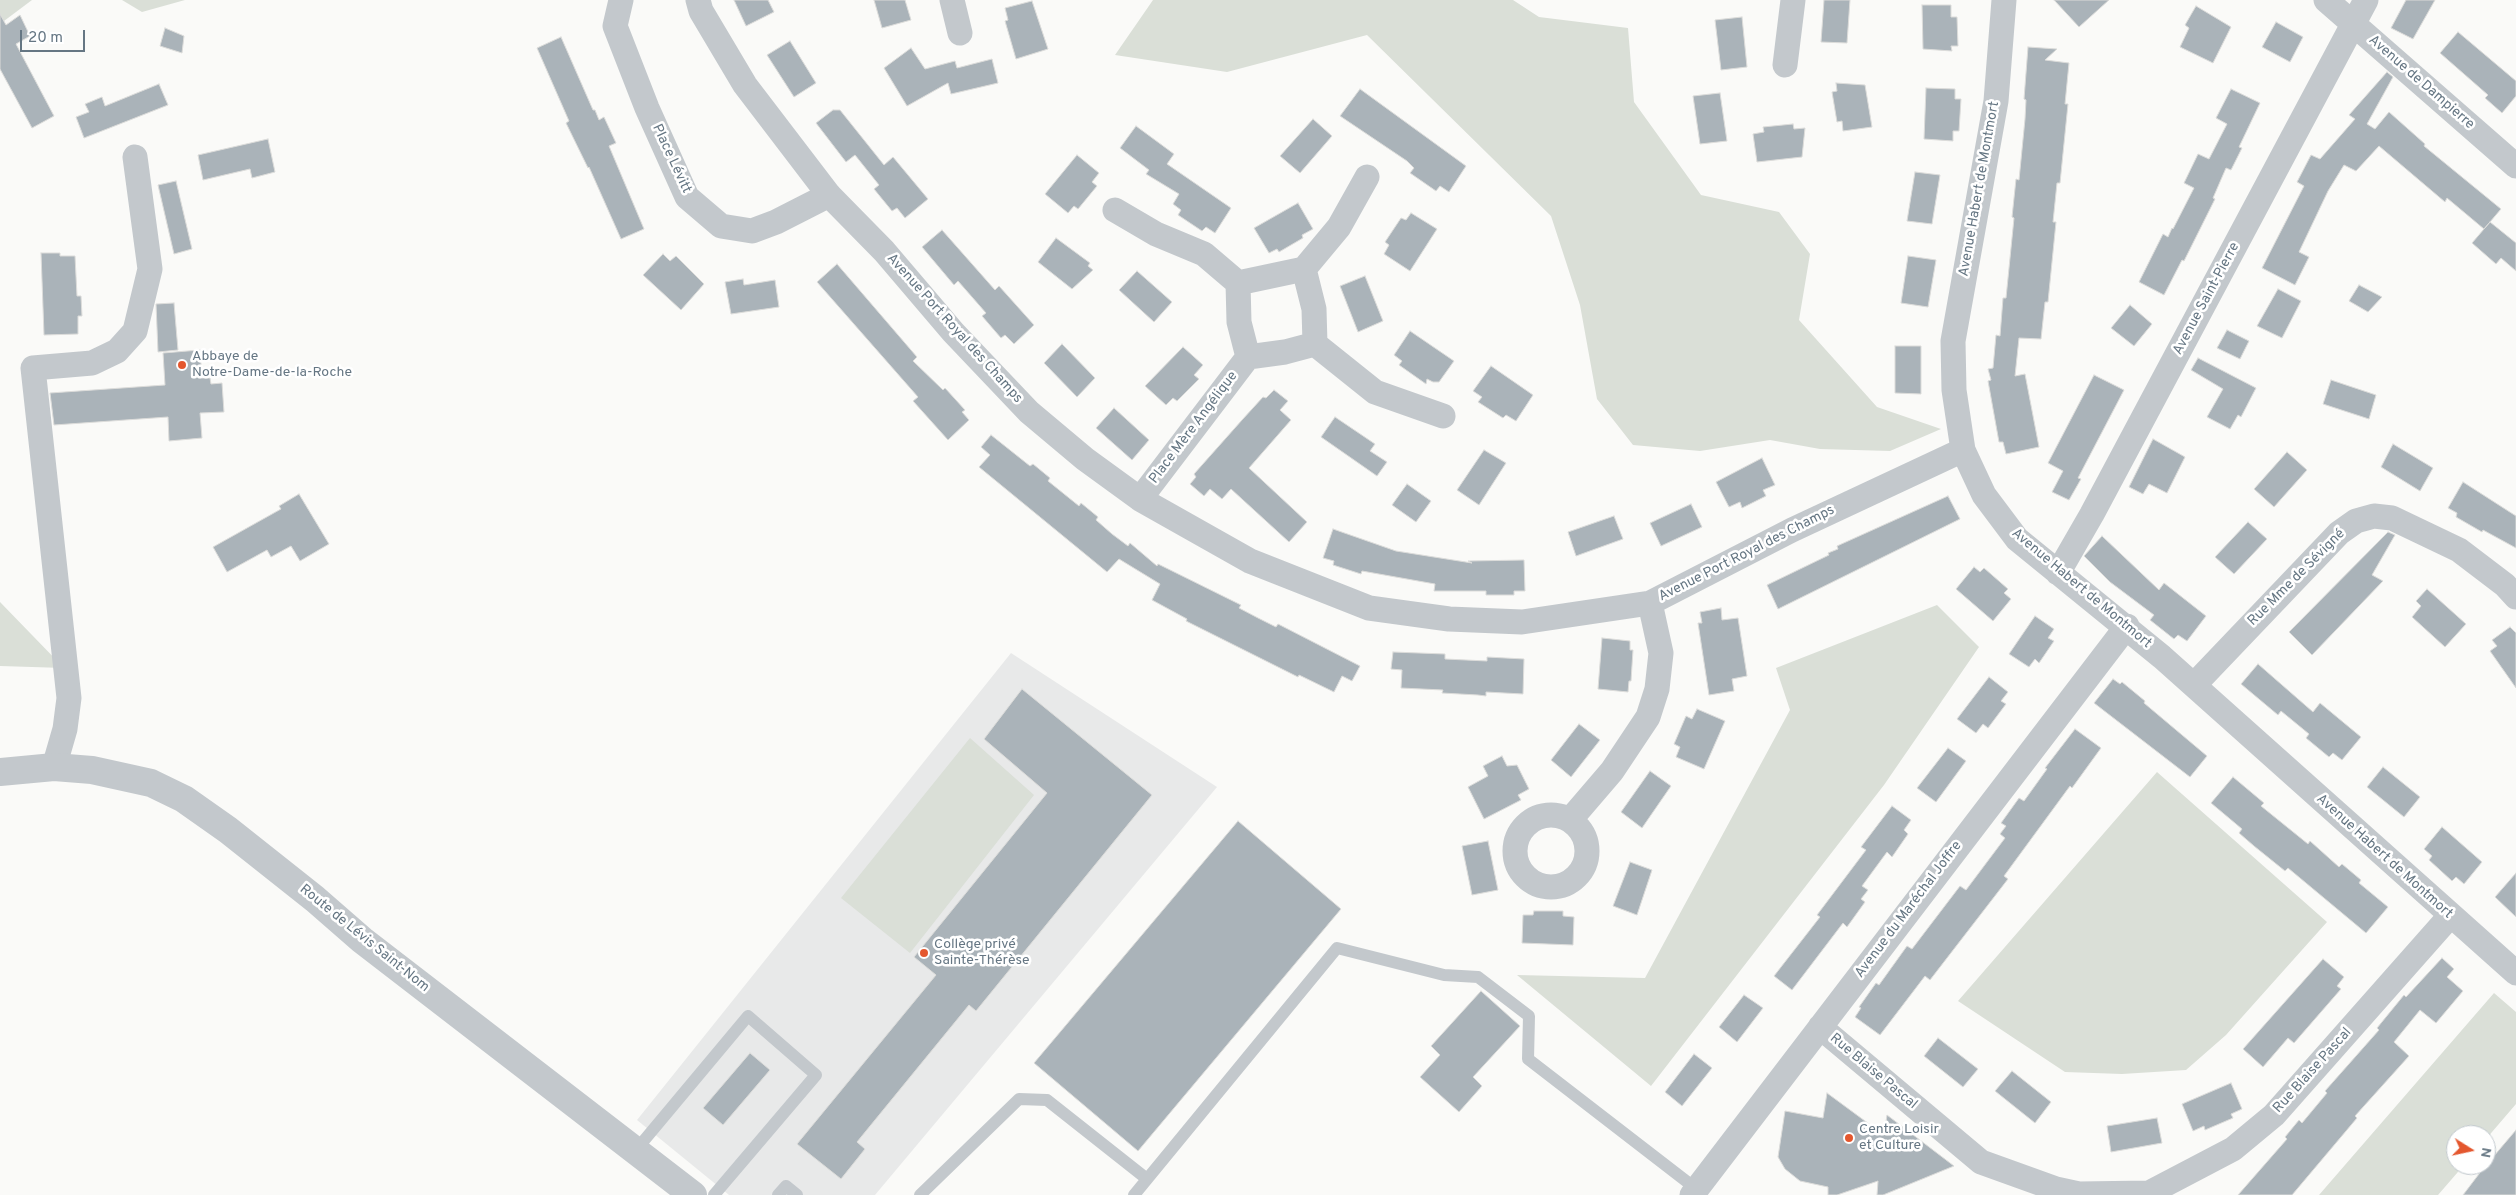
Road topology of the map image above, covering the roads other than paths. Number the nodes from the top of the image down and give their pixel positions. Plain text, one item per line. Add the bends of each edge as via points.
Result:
1 (621, 0) edge
2 (698, 0) edge
3 (952, 0) edge
4 (1793, 0) edge
5 (2004, 0) edge
6 (2326, 0) edge
7 (2366, 0) edge
8 (2353, 23) junction
9 (960, 33) dead end
10 (1785, 65) dead end
11 (135, 157) dead end
12 (2516, 166) edge
13 (1366, 176) dead end
14 (829, 195) junction
15 (1115, 210) dead end
16 (1304, 269) junction
17 (1238, 282) junction
18 (1315, 344) junction
19 (1248, 357) junction
20 (1443, 416) dead end
21 (1963, 450) junction
22 (1140, 499) junction
23 (2058, 573) junction
24 (2516, 596) edge
25 (1650, 603) junction
26 (2127, 626) junction
27 (2194, 685) junction
28 (54, 767) junction
29 (0, 772) edge
30 (1570, 820) dead end
31 (2450, 916) junction
32 (2516, 973) edge
33 (1820, 1027) junction
34 (636, 1150) junction
35 (1146, 1180) junction
36 (2056, 1192) edge
37 (1697, 1193) edge
38 (2149, 1194) edge
39 (693, 1195) edge
40 (714, 1195) edge
41 (778, 1195) edge
42 (797, 1195) edge
43 (920, 1195) edge
44 (1134, 1195) edge

1 - 14 street, Place Lévitt via 615,26 687,197 721,226 752,231
2 - 14 street, Avenue Port Royal des Champs via 745,86
3 - 9 street
4 - 10 street
5 - 21 street, Avenue Habert de Montmort via 1996,101 1953,341 1954,390
6 - 8 street, Avenue de Dampierre
7 - 8 street, Avenue Saint-Pierre
8 - 12 street, Avenue de Dampierre
8 - 23 street, Avenue Saint-Pierre
11 - 28 street via 150,269 135,331 117,351 92,362 33,368 69,698 66,729
13 - 16 street via 1339,228
14 - 22 street, Avenue Port Royal des Champs via 884,251 953,332 1028,412
15 - 17 street via 1156,234 1204,254
16 - 17 street
16 - 18 street via 1314,309
17 - 19 street via 1239,322
18 - 19 street
18 - 20 street via 1375,392
19 - 22 street, Place Mère Angélique
21 - 23 street, Avenue Habert de Montmort via 1984,495 2000,518 2017,539
21 - 25 street, Avenue Port Royal des Champs via 1792,530
22 - 25 street, Avenue Port Royal des Champs via 1250,561 1369,608 1448,619 1522,622
23 - 26 street, Avenue Habert de Montmort
24 - 27 street, Rue Mme de Sévigné via 2459,550 2392,518 2374,516 2356,521 2339,533
25 - 30 street via 1661,652 1658,689 1648,717 1612,771
26 - 27 street, Avenue Habert de Montmort
26 - 33 street, Avenue du Maréchal Joffre
27 - 31 street, Avenue Habert de Montmort
28 - 29 street, Route de Lévis Saint-Nom
28 - 34 street, Route de Lévis Saint-Nom via 92,770 151,783 184,799
31 - 32 street, Avenue Habert de Montmort
31 - 38 street, Rue Blaise Pascal via 2274,1115 2234,1149
33 - 36 street, Rue Blaise Pascal via 1981,1162
33 - 37 street, Avenue du Maréchal Joffre
34 - 39 street, Route de Lévis Saint-Nom
34 - 40 lane via 748,1016 816,1075
35 - 37 lane via 1337,948 1444,975 1478,977 1529,1016 1528,1059
35 - 43 lane via 1047,1100 1019,1099
35 - 44 lane
36 - 38 street, Rue Blaise Pascal
41 - 42 lane via 786,1186

